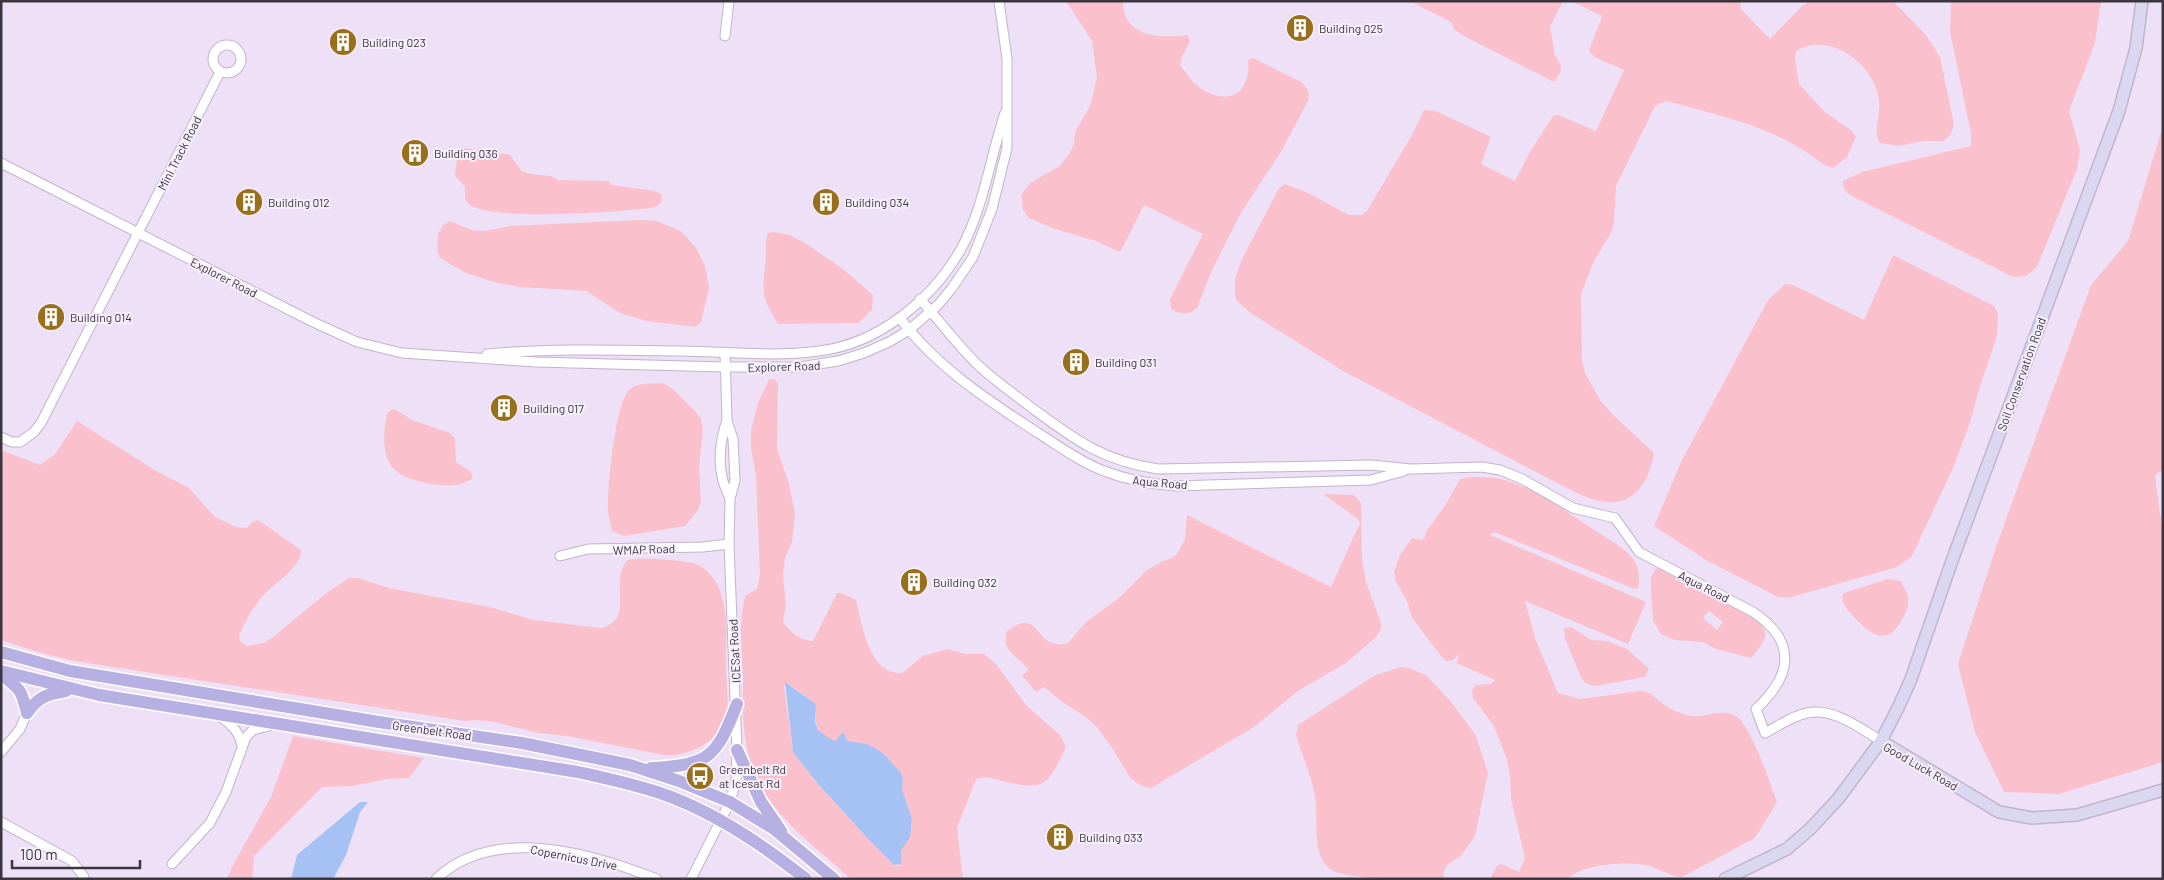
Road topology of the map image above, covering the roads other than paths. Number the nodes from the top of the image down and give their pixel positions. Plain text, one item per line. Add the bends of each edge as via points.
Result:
1 (729, 1) edge
2 (999, 1) edge
3 (2142, 1) edge
4 (725, 36) dead end
5 (220, 72) dead end
6 (1007, 105) junction
7 (1, 163) edge
8 (138, 233) junction
9 (920, 299) junction
10 (931, 310) junction
11 (900, 318) junction
12 (909, 330) junction
13 (725, 352) junction
14 (457, 357) junction
15 (724, 367) junction
16 (728, 421) junction
17 (1, 437) edge
18 (1411, 469) junction
19 (730, 499) junction
20 (729, 544) junction
21 (560, 556) dead end
22 (1, 652) edge
23 (1, 672) edge
24 (73, 690) junction
25 (200, 692) junction
26 (737, 704) junction
27 (197, 711) junction
28 (27, 713) junction
29 (216, 714) junction
30 (281, 724) junction
31 (1881, 741) junction
32 (242, 745) junction
33 (737, 750) junction
34 (1, 752) edge
35 (643, 769) junction
36 (2163, 790) edge
37 (730, 802) junction
38 (721, 821) junction
39 (1, 822) edge
40 (786, 839) junction
41 (172, 864) dead end
42 (84, 877) dead end
43 (436, 879) edge
44 (657, 879) edge
45 (691, 879) edge
46 (806, 879) edge
47 (834, 879) edge
48 (1725, 879) edge

1 - 4 street
2 - 6 street, Explorer Road via 1007,59
3 - 31 main road, Soil Conservation Road via 2136,48 2119,111 1911,679
5 - 8 street, Mini Track Road
6 - 9 street, Explorer Road via 970,231 946,271
6 - 10 street, Explorer Road via 1007,148 984,234 962,274
7 - 8 street, Explorer Road
8 - 14 street, Explorer Road via 358,342 402,353
8 - 17 street, Mini Track Road via 41,423 20,442
9 - 10 street, Aqua Road
9 - 11 street, Explorer Road
10 - 12 street, Explorer Road
10 - 18 street, Aqua Road via 978,365 1074,439 1114,459 1158,469 1371,466
11 - 12 street, Aqua Road
11 - 13 street, Explorer Road via 859,340 821,351
12 - 15 street, Explorer Road via 864,353 819,366
12 - 18 street, Aqua Road via 952,371 1001,408 1079,459 1124,478 1174,486 1371,480
13 - 14 street, Explorer Road via 558,349
13 - 15 street, ICESat Road
14 - 15 street, Explorer Road
15 - 16 street, ICESat Road
16 - 19 street, ICESat Road via 733,439 735,480
16 - 19 street, ICESat Road via 724,429 721,472
18 - 31 street, Aqua Road via 1475,467 1500,470 1546,491 1573,508 1615,518 1639,552 1753,612 1779,636 1786,662 1771,692 1756,709 1765,733 1808,712 1830,713
19 - 20 street, ICESat Road
20 - 21 street, WMAP Road via 588,549
20 - 26 street, ICESat Road
22 - 25 main road, Greenbelt Road via 70,671
23 - 24 main road, Greenbelt Road
23 - 28 main road via 20,689
24 - 27 main road, Greenbelt Road
24 - 28 main road via 42,696
25 - 27 main road
25 - 35 main road, Greenbelt Road via 522,743
26 - 33 street, ICESat Road
26 - 35 main road via 726,732 711,753 684,766
27 - 29 main road, Greenbelt Road
28 - 34 street via 20,729
29 - 30 main road, Greenbelt Road
29 - 32 street via 233,725
30 - 32 street via 254,730
30 - 38 main road, Greenbelt Road via 578,772 637,785 685,802
31 - 36 main road, Good Luck Road via 1999,812 2032,818 2077,814
31 - 48 main road, Good Luck Road via 1838,799 1788,849
32 - 41 street via 226,792 210,823
33 - 37 street, ICESat Road via 736,781
33 - 40 main road via 761,802
35 - 37 main road, Greenbelt Road
37 - 38 street, ICESat Road
37 - 40 main road, Greenbelt Road
38 - 45 street, ICESat Road
38 - 46 main road, Greenbelt Road via 777,856
39 - 42 street via 72,861
40 - 47 main road, Greenbelt Road
43 - 44 street, Copernicus Drive via 467,857 514,847 574,854

